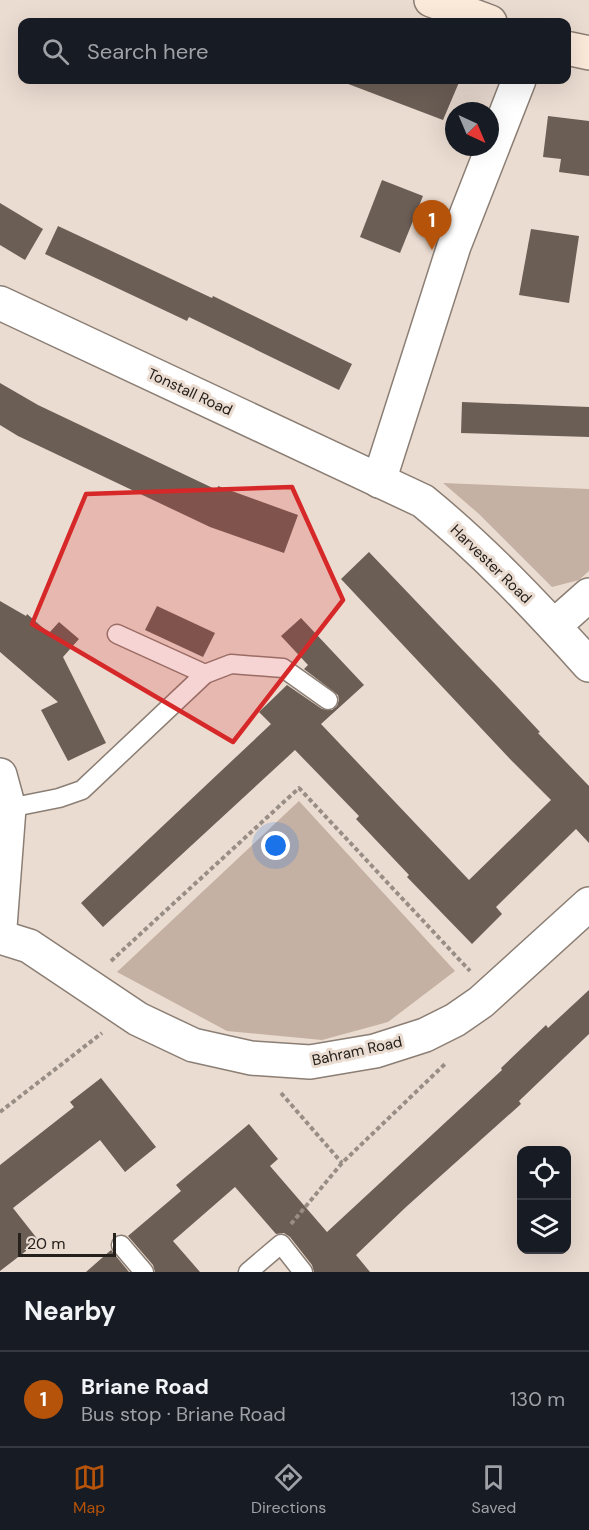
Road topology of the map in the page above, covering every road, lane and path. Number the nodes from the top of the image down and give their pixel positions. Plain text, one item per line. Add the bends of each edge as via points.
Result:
1 (431, 0) edge
2 (479, 18) edge
3 (571, 49) edge
4 (589, 53) edge
5 (517, 84) edge
6 (0, 303) edge
7 (379, 481) junction
8 (589, 595) edge
9 (554, 626) junction
10 (117, 634) dead end
11 (589, 665) edge
12 (205, 674) junction
13 (327, 700) dead end
14 (0, 775) edge
15 (9, 808) junction
16 (588, 905) edge
17 (0, 927) edge
18 (0, 937) edge
19 (86, 984) junction
20 (491, 993) junction
21 (128, 1012) junction
22 (452, 1057) dead end
23 (251, 1058) junction
24 (0, 1112) edge
25 (342, 1163) junction
26 (281, 1244) junction
27 (121, 1245) dead end
28 (144, 1272) edge
29 (248, 1272) edge
30 (303, 1272) edge

1 - 2 main road
3 - 4 main road
5 - 7 street via 454,246
6 - 7 street, Tonstall Road
7 - 9 street, Harvester Road via 423,501 463,534
8 - 9 street
9 - 11 street, Harvester Road
10 - 12 lane
12 - 13 lane via 231,664 283,668
12 - 15 lane via 82,790
14 - 15 street
15 - 17 street
16 - 20 street, Bahram Road
18 - 19 street, Bahram Road via 29,946
19 - 20 path via 299,788
19 - 21 street, Bahram Road
20 - 23 street, Bahram Road via 456,1020 375,1051 310,1062
21 - 23 street, Bahram Road via 193,1045
21 - 24 path
22 - 25 path
23 - 25 path
25 - 26 path via 293,1218
26 - 29 lane
26 - 30 lane
27 - 28 lane

